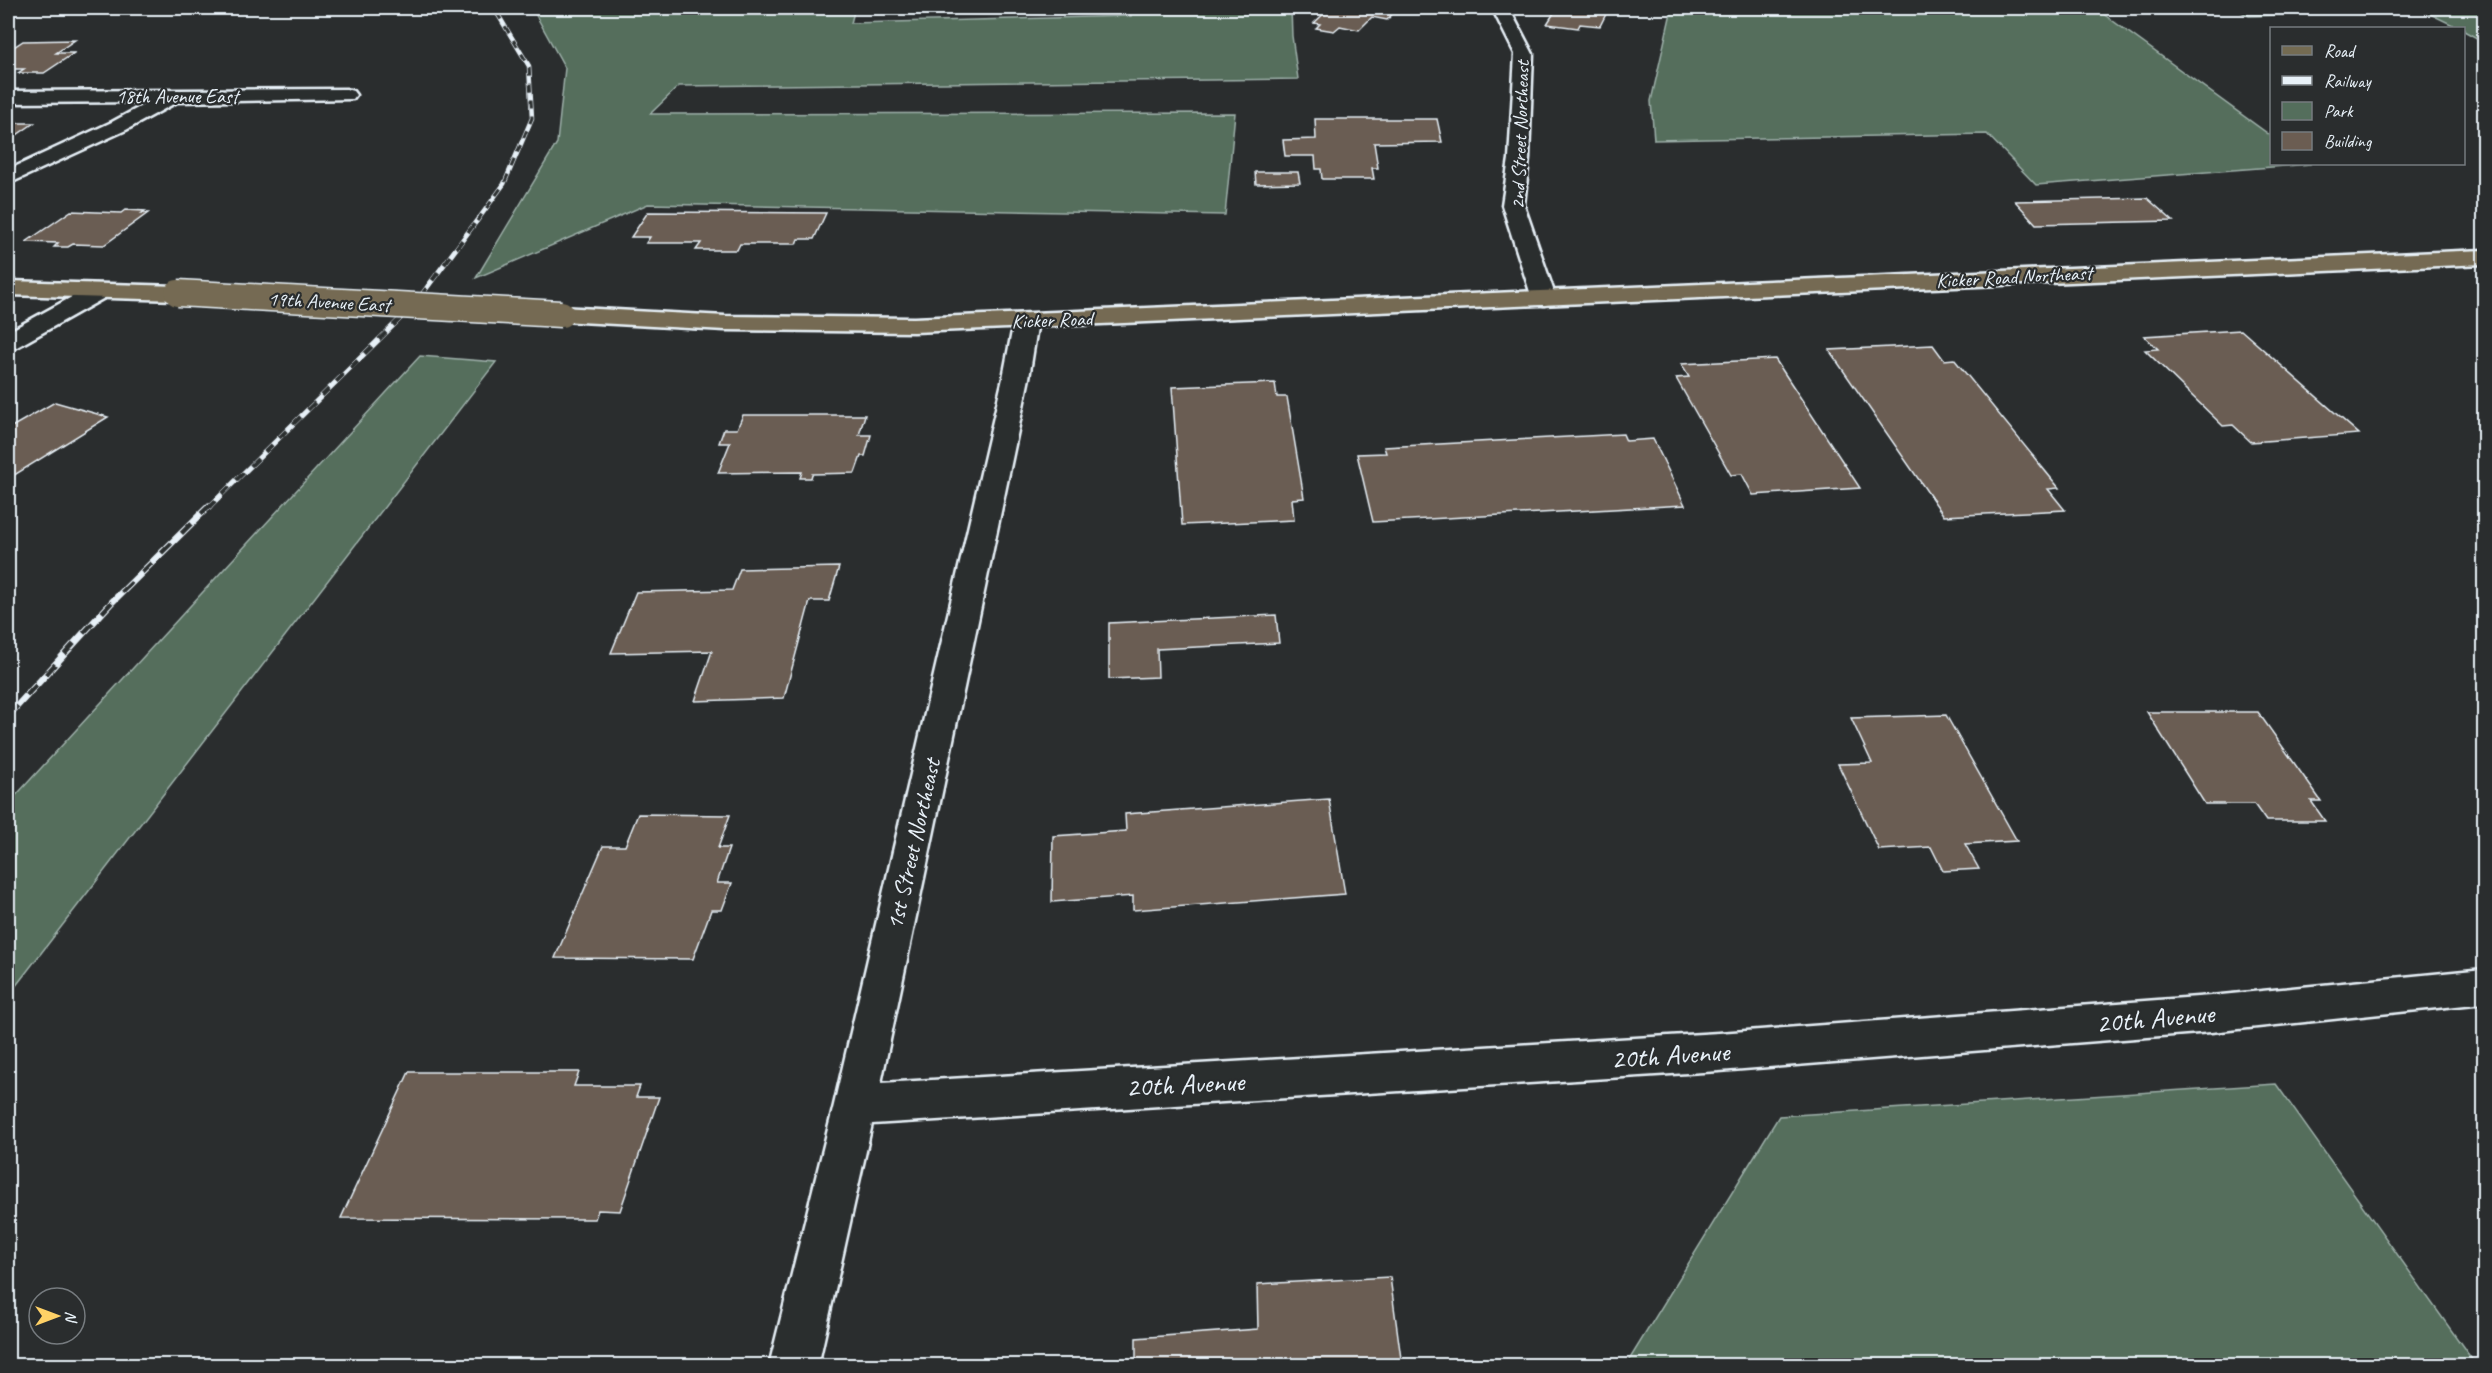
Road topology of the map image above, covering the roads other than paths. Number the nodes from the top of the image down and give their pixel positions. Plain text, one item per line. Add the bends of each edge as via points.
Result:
1 (1501, 8) edge
2 (346, 95) dead end
3 (8, 97) edge
4 (172, 97) junction
5 (8, 178) edge
6 (2484, 257) edge
7 (8, 288) edge
8 (98, 292) junction
9 (1544, 298) junction
10 (561, 314) joint
11 (1026, 321) junction
12 (8, 342) edge
13 (2484, 987) edge
14 (855, 1105) junction
15 (793, 1365) edge

1 - 9 street, 2nd Street Northeast via 1524,54 1513,206
2 - 4 street, 18th Avenue East
3 - 4 street, 18th Avenue East
4 - 5 street
6 - 9 main road, Kicker Road Northeast
7 - 8 main road
8 - 10 main road, 19th Avenue East, bridge
8 - 12 street
9 - 11 main road, Kicker Road
10 - 11 main road, Kicker Road via 725,323 914,325
11 - 14 street, 1st Street Northeast
13 - 14 street, 20th Avenue via 2211,1014 1719,1052
14 - 15 street, 1st Street Northeast

